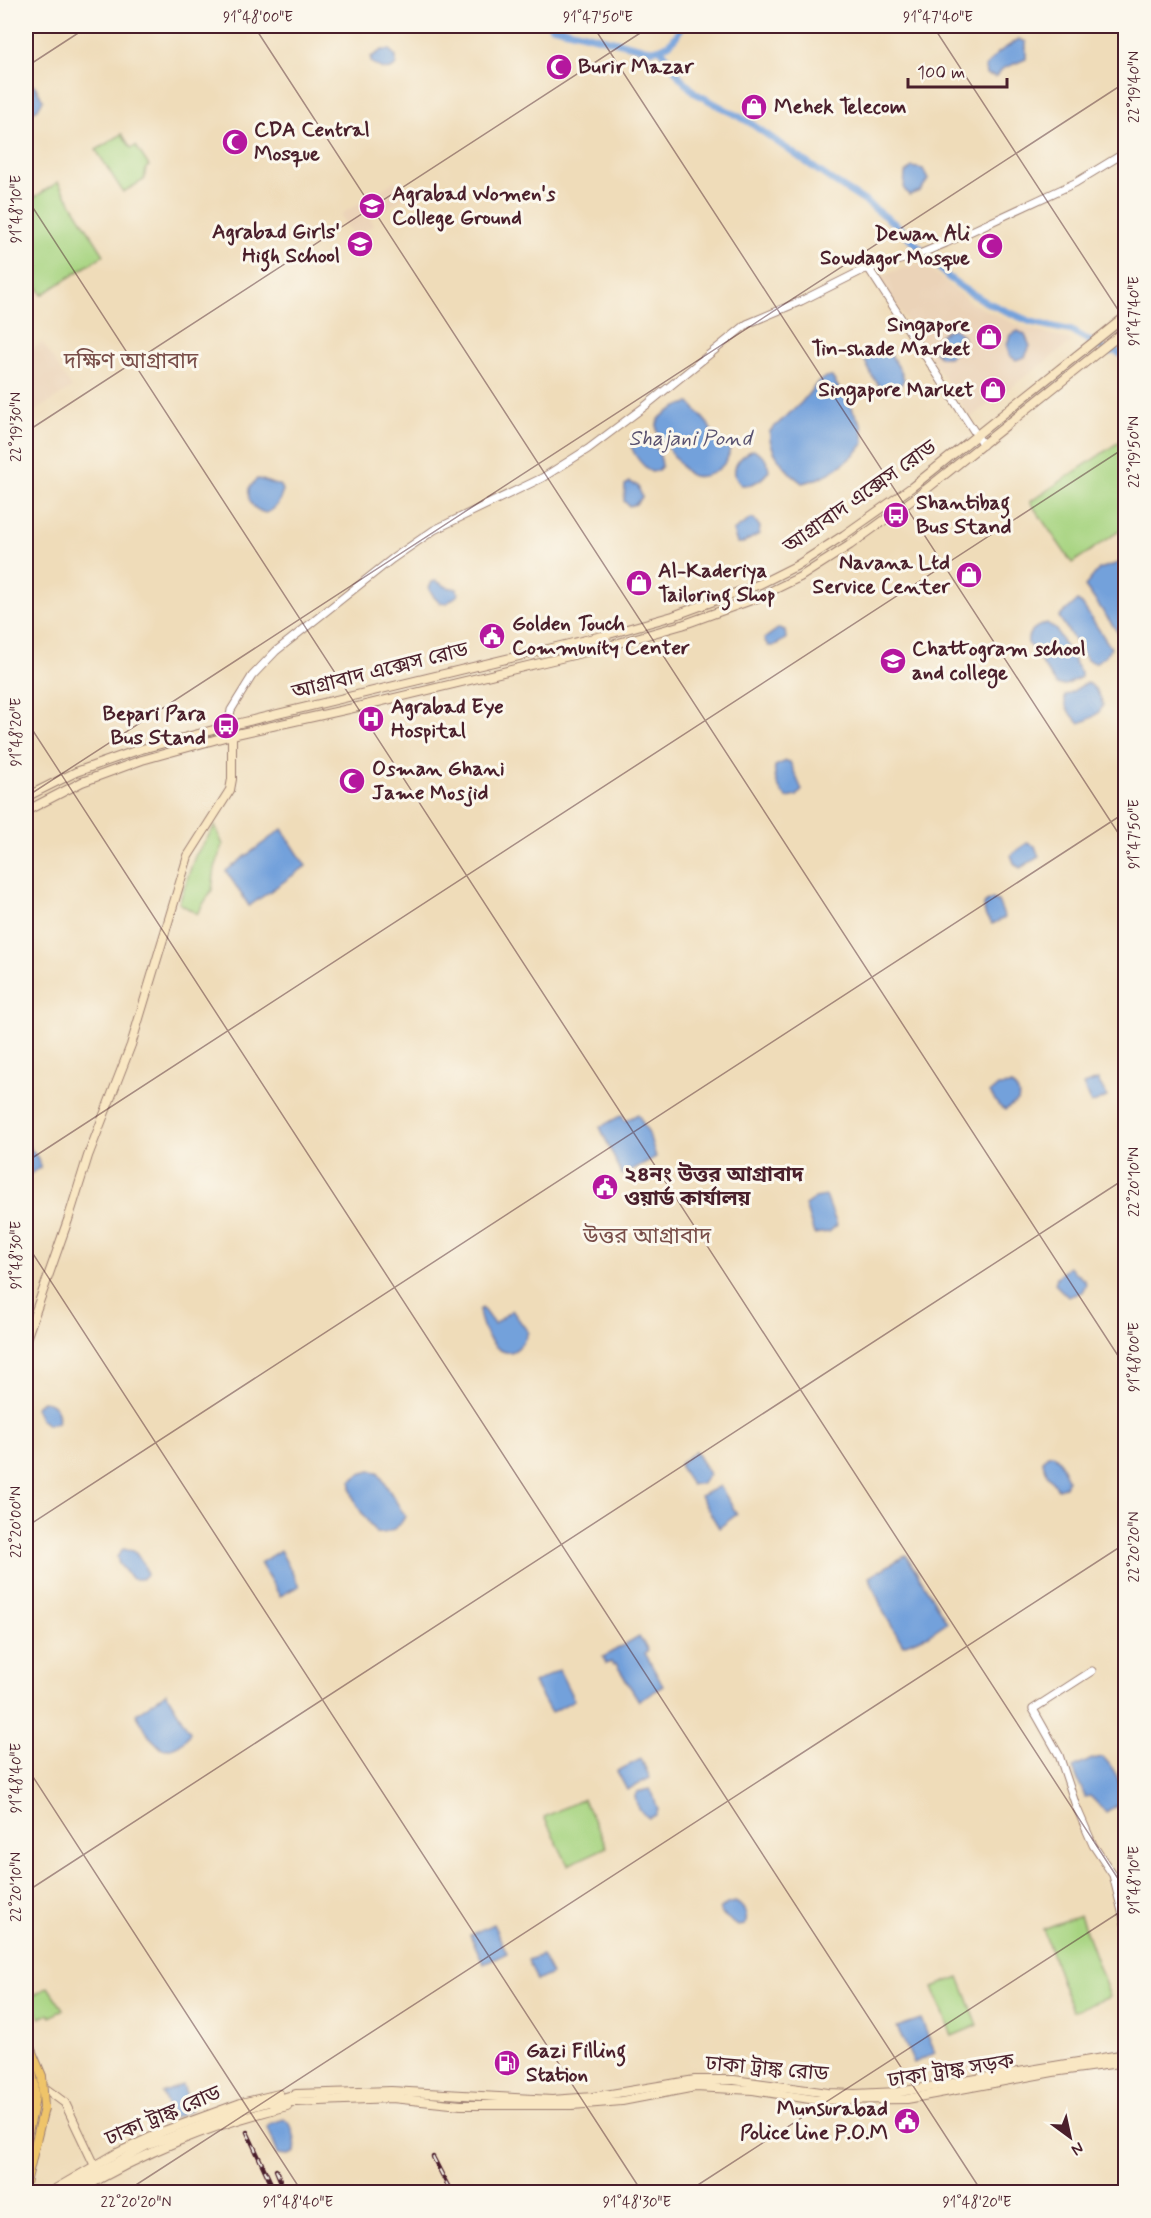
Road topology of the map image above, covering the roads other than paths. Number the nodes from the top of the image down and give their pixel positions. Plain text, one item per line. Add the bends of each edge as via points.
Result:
1 (1125, 152) edge
2 (869, 269) junction
3 (1125, 316) edge
4 (1125, 330) edge
5 (977, 435) junction
6 (983, 445) junction
7 (232, 725) junction
8 (232, 735) junction
9 (26, 797) edge
10 (26, 811) edge
11 (26, 1339) edge
12 (1092, 1671) dead end
13 (1125, 1928) edge
14 (26, 2033) edge
15 (26, 2038) edge
16 (1125, 2054) edge
17 (26, 2056) edge
18 (26, 2061) edge
19 (1125, 2062) edge
20 (32, 2083) junction
21 (45, 2086) junction
22 (296, 2094) junction
23 (309, 2100) junction
24 (263, 2104) junction
25 (531, 2105) joint
26 (26, 2122) edge
27 (26, 2140) edge
28 (95, 2166) junction
29 (26, 2183) edge
30 (26, 2192) edge
31 (50, 2193) edge
32 (63, 2193) edge
33 (77, 2193) edge

1 - 2 street via 1075,183 946,243
2 - 5 street
2 - 7 street via 747,324 588,449 542,477 441,526 400,553 265,661 236,700 230,716
3 - 5 main road, আগ্রাবাদ এক্সেস রোড
4 - 6 main road, আগ্রাবাদ এক্সেস রোড
5 - 6 street
5 - 7 main road, আগ্রাবাদ এক্সেস রোড via 844,535 760,584 602,636
6 - 8 main road, আগ্রাবাদ এক্সেস রোড via 850,545 800,577 713,615 594,650
7 - 9 main road, আগ্রাবাদ এক্সেস রোড via 108,760
8 - 10 main road, আগ্রাবাদ এক্সেস রোড via 114,770
8 - 11 main road via 230,790 188,856 131,1045 88,1156
12 - 13 street via 1033,1709 1059,1755 1093,1845 1113,1875
14 - 21 highway via 43,2070
15 - 29 highway, bridge via 42,2076 44,2108
16 - 22 main road, ঢাকা ট্রাঙ্ক রোড via 899,2092 828,2093 734,2080 695,2080 552,2100 391,2091
17 - 27 highway, bridge via 34,2074 36,2098
18 - 20 highway
19 - 25 main road, ঢাকা ট্রাঙ্ক সড়ক via 907,2099 816,2100 753,2090 695,2087 622,2101
20 - 21 highway
20 - 26 highway
21 - 28 main road via 65,2103
21 - 30 highway via 28,2163
22 - 24 main road, ঢাকা ট্রাঙ্ক রোড
22 - 28 main road, ঢাকা ট্রাঙ্ক রোড via 273,2095 191,2120
23 - 24 main road, ঢাকা ট্রাঙ্ক রোড
23 - 25 main road, ঢাকা ট্রাঙ্ক রোড via 392,2098 461,2105
23 - 33 main road via 173,2142
24 - 32 main road, ঢাকা ট্রাঙ্ক রোড via 146,2146
28 - 31 main road, ঢাকা ট্রাঙ্ক রোড

